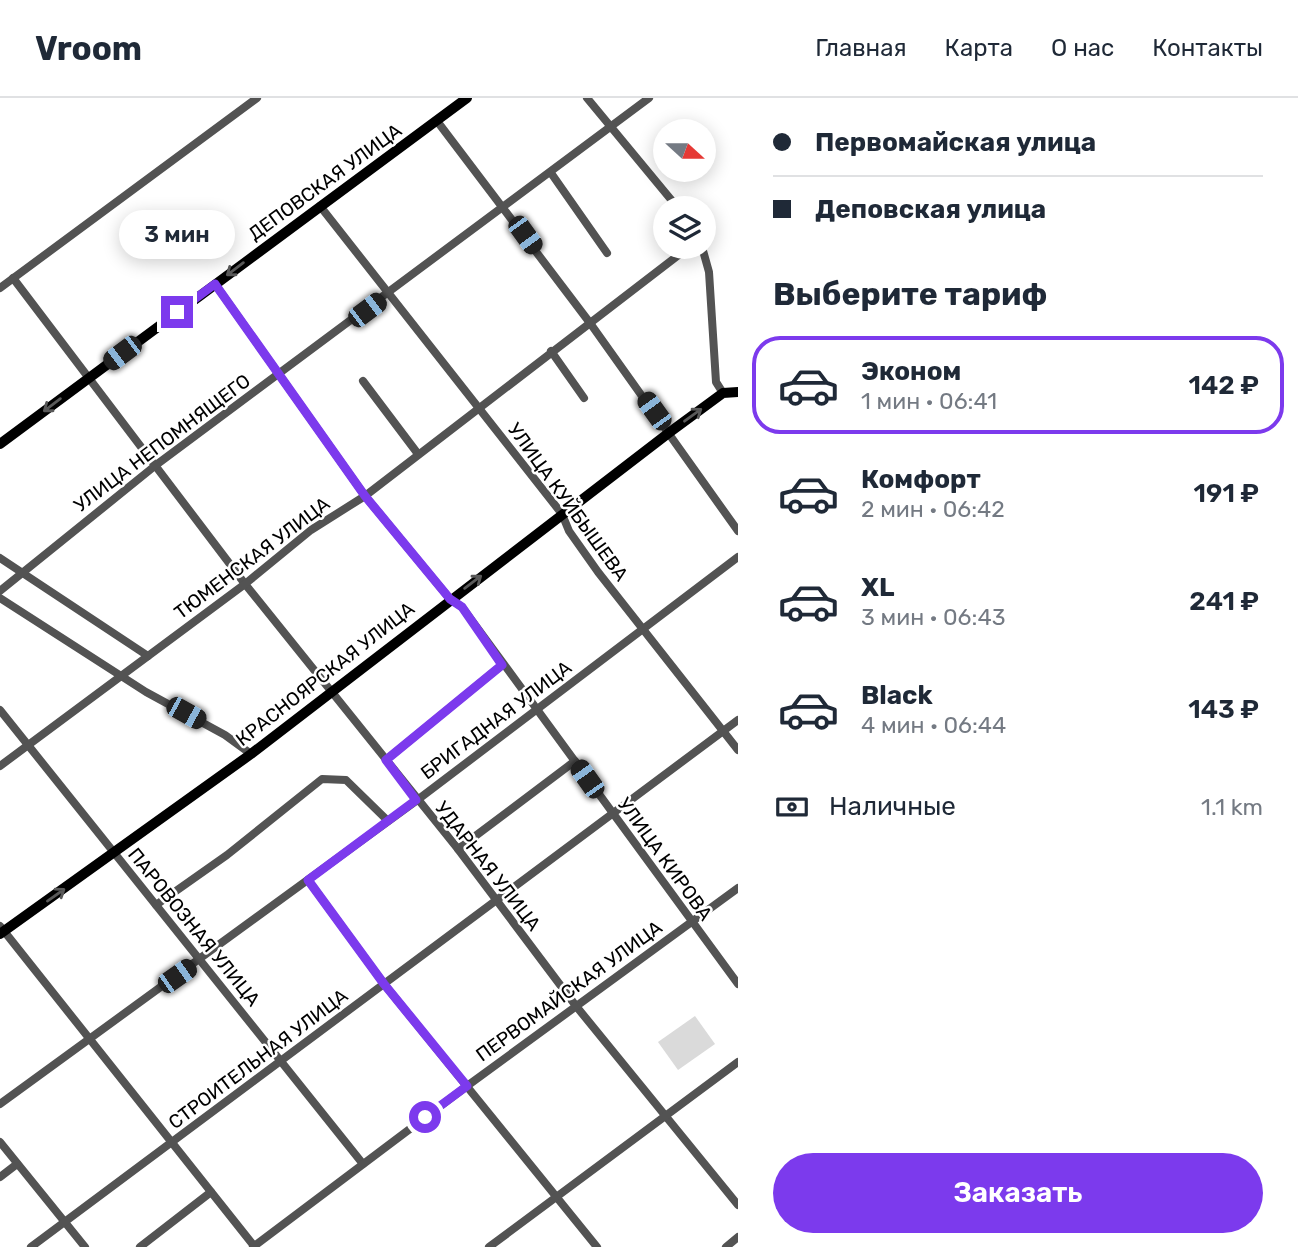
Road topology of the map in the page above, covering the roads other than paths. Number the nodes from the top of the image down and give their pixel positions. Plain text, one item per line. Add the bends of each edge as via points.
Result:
1 (257, 98) edge
2 (467, 98) edge
3 (587, 98) edge
4 (649, 98) edge
5 (437, 121) junction
6 (611, 127) junction
7 (551, 173) junction
8 (668, 196) edge
9 (320, 206) junction
10 (503, 207) junction
11 (607, 253) dead end
12 (673, 259) edge
13 (705, 259) edge
14 (13, 278) junction
15 (215, 284) junction
16 (0, 288) edge
17 (389, 293) junction
18 (590, 323) junction
19 (551, 351) junction
20 (279, 376) junction
21 (89, 378) junction
22 (363, 381) dead end
23 (738, 392) edge
24 (723, 393) junction
25 (584, 398) dead end
26 (478, 408) junction
27 (670, 432) junction
28 (0, 444) edge
29 (418, 454) junction
30 (156, 465) junction
31 (365, 496) junction
32 (562, 514) junction
33 (738, 531) edge
34 (738, 557) edge
35 (0, 558) edge
36 (22, 571) junction
37 (245, 584) junction
38 (0, 591) edge
39 (0, 598) edge
40 (450, 599) junction
41 (643, 627) junction
42 (148, 656) junction
43 (502, 665) junction
44 (124, 676) junction
45 (331, 692) junction
46 (536, 708) junction
47 (0, 710) edge
48 (738, 720) edge
49 (724, 730) junction
50 (28, 745) junction
51 (738, 750) edge
52 (251, 754) junction
53 (386, 760) junction
54 (575, 761) junction
55 (0, 766) edge
56 (416, 800) junction
57 (612, 814) junction
58 (388, 821) junction
59 (458, 849) junction
60 (115, 854) junction
61 (308, 880) junction
62 (738, 888) edge
63 (495, 899) junction
64 (156, 905) junction
65 (691, 922) junction
66 (1, 931) edge
67 (199, 960) junction
68 (384, 984) junction
69 (738, 984) edge
70 (576, 1006) junction
71 (90, 1037) junction
72 (282, 1062) junction
73 (738, 1062) edge
74 (467, 1086) junction
75 (0, 1104) edge
76 (664, 1116) junction
77 (0, 1143) edge
78 (172, 1143) junction
79 (17, 1164) junction
80 (363, 1164) junction
81 (0, 1177) edge
82 (211, 1192) junction
83 (558, 1196) junction
84 (738, 1205) edge
85 (65, 1221) junction
86 (738, 1237) edge
87 (31, 1247) edge
88 (85, 1247) edge
89 (140, 1247) edge
90 (254, 1247) edge
91 (489, 1247) edge
92 (597, 1247) edge
93 (726, 1247) edge

1 - 14 street
2 - 5 main road, ДЕПОВСКАЯ УЛИЦА
3 - 6 street
4 - 6 street, УЛИЦА НЕПОМНЯЩЕГО
5 - 9 main road, ДЕПОВСКАЯ УЛИЦА
5 - 10 street
6 - 7 street, УЛИЦА НЕПОМНЯЩЕГО
6 - 8 street
7 - 10 street, УЛИЦА НЕПОМНЯЩЕГО
7 - 11 street
9 -> 15 main road, ДЕПОВСКАЯ УЛИЦА
9 - 17 street, УЛИЦА КУЙБЫШЕВА
10 - 17 street, УЛИЦА НЕПОМНЯЩЕГО
10 - 18 street
12 - 18 street, ТЮМЕНСКАЯ УЛИЦА
13 - 24 street via 716,382
14 - 16 street
14 - 21 street, УДАРНАЯ УЛИЦА
15 - 20 street, УЛИЦА КИРОВА
15 - 21 main road, ДЕПОВСКАЯ УЛИЦА
17 - 20 street, УЛИЦА НЕПОМНЯЩЕГО
17 - 26 street, УЛИЦА КУЙБЫШЕВА
18 - 19 street, ТЮМЕНСКАЯ УЛИЦА
18 - 27 street
19 - 25 street
19 - 26 street, ТЮМЕНСКАЯ УЛИЦА
20 - 30 street, УЛИЦА НЕПОМНЯЩЕГО
20 - 31 street, УЛИЦА КИРОВА
21 -> 28 main road, ДЕПОВСКАЯ УЛИЦА
21 - 30 street, УДАРНАЯ УЛИЦА
22 - 29 street
23 - 24 main road
27 -> 24 main road, КРАСНОЯРСКАЯ УЛИЦА
26 - 29 street, ТЮМЕНСКАЯ УЛИЦА
26 - 32 street, УЛИЦА КУЙБЫШЕВА
27 - 32 main road, КРАСНОЯРСКАЯ УЛИЦА
27 - 33 street
29 - 31 street, ТЮМЕНСКАЯ УЛИЦА
30 - 36 street, УЛИЦА НЕПОМНЯЩЕГО
30 - 37 street, УДАРНАЯ УЛИЦА
31 - 37 street, ТЮМЕНСКАЯ УЛИЦА via 311,530
31 - 40 street, УЛИЦА КИРОВА
40 -> 32 main road, КРАСНОЯРСКАЯ УЛИЦА
32 - 41 street, УЛИЦА КУЙБЫШЕВА via 598,572
34 - 41 street, БРИГАДНАЯ УЛИЦА
35 - 36 street
36 - 38 street, УЛИЦА НЕПОМНЯЩЕГО
36 - 42 street
37 - 42 street, ТЮМЕНСКАЯ УЛИЦА
37 - 45 street, УДАРНАЯ УЛИЦА
39 - 44 street
40 - 43 street, УЛИЦА КИРОВА via 462,607
40 - 45 main road, КРАСНОЯРСКАЯ УЛИЦА
41 - 46 street, БРИГАДНАЯ УЛИЦА
41 - 49 street, УЛИЦА КУЙБЫШЕВА
42 - 44 street, ТЮМЕНСКАЯ УЛИЦА
43 - 46 street, УЛИЦА КИРОВА
43 - 53 street
44 - 50 street, ТЮМЕНСКАЯ УЛИЦА
44 - 52 street
45 - 52 main road, КРАСНОЯРСКАЯ УЛИЦА
45 - 53 street, УДАРНАЯ УЛИЦА
46 - 54 street, УЛИЦА КИРОВА
46 - 56 street, БРИГАДНАЯ УЛИЦА
47 - 50 street, ПАРОВОЗНАЯ УЛИЦА
48 - 49 street, СТРОИТЕЛЬНАЯ УЛИЦА
49 - 51 street, УЛИЦА КУЙБЫШЕВА
49 - 57 street, СТРОИТЕЛЬНАЯ УЛИЦА
50 - 55 street, ТЮМЕНСКАЯ УЛИЦА
50 - 60 street, ПАРОВОЗНАЯ УЛИЦА
52 - 60 main road, КРАСНОЯРСКАЯ УЛИЦА
53 - 56 street, УДАРНАЯ УЛИЦА
54 - 57 street, УЛИЦА КИРОВА
54 - 59 street
56 - 58 street, БРИГАДНАЯ УЛИЦА
56 - 59 street, УДАРНАЯ УЛИЦА
57 - 63 street, СТРОИТЕЛЬНАЯ УЛИЦА
57 - 65 street, УЛИЦА КИРОВА
58 - 61 street, БРИГАДНАЯ УЛИЦА
58 - 64 street via 346,780 322,779
59 - 63 street, УДАРНАЯ УЛИЦА
60 - 64 street, ПАРОВОЗНАЯ УЛИЦА
66 -> 60 main road, КРАСНОЯРСКАЯ УЛИЦА
61 - 67 street, БРИГАДНАЯ УЛИЦА
61 - 68 street
62 - 65 street, ПЕРВОМАЙСКАЯ УЛИЦА
63 - 68 street, СТРОИТЕЛЬНАЯ УЛИЦА
63 - 70 street, УДАРНАЯ УЛИЦА
64 - 67 street, ПАРОВОЗНАЯ УЛИЦА
65 - 69 street, УЛИЦА КИРОВА
65 - 70 street, ПЕРВОМАЙСКАЯ УЛИЦА
66 - 71 street
67 - 71 street, БРИГАДНАЯ УЛИЦА
67 - 72 street, ПАРОВОЗНАЯ УЛИЦА
68 - 72 street, СТРОИТЕЛЬНАЯ УЛИЦА
68 - 74 street
70 - 74 street, ПЕРВОМАЙСКАЯ УЛИЦА
70 - 76 street, УДАРНАЯ УЛИЦА
71 - 75 street, БРИГАДНАЯ УЛИЦА
71 - 78 street
72 - 78 street, СТРОИТЕЛЬНАЯ УЛИЦА
72 - 80 street, ПАРОВОЗНАЯ УЛИЦА
73 - 76 street
74 - 80 street, ПЕРВОМАЙСКАЯ УЛИЦА
74 - 83 street
76 - 83 street
76 - 84 street, УДАРНАЯ УЛИЦА
77 - 79 street
78 - 82 street
78 - 85 street, СТРОИТЕЛЬНАЯ УЛИЦА
79 - 81 street
79 - 85 street
80 - 90 street, ПЕРВОМАЙСКАЯ УЛИЦА
82 - 89 street
82 - 90 street
83 - 91 street
83 - 92 street
85 - 87 street, СТРОИТЕЛЬНАЯ УЛИЦА
85 - 88 street
86 - 93 street

